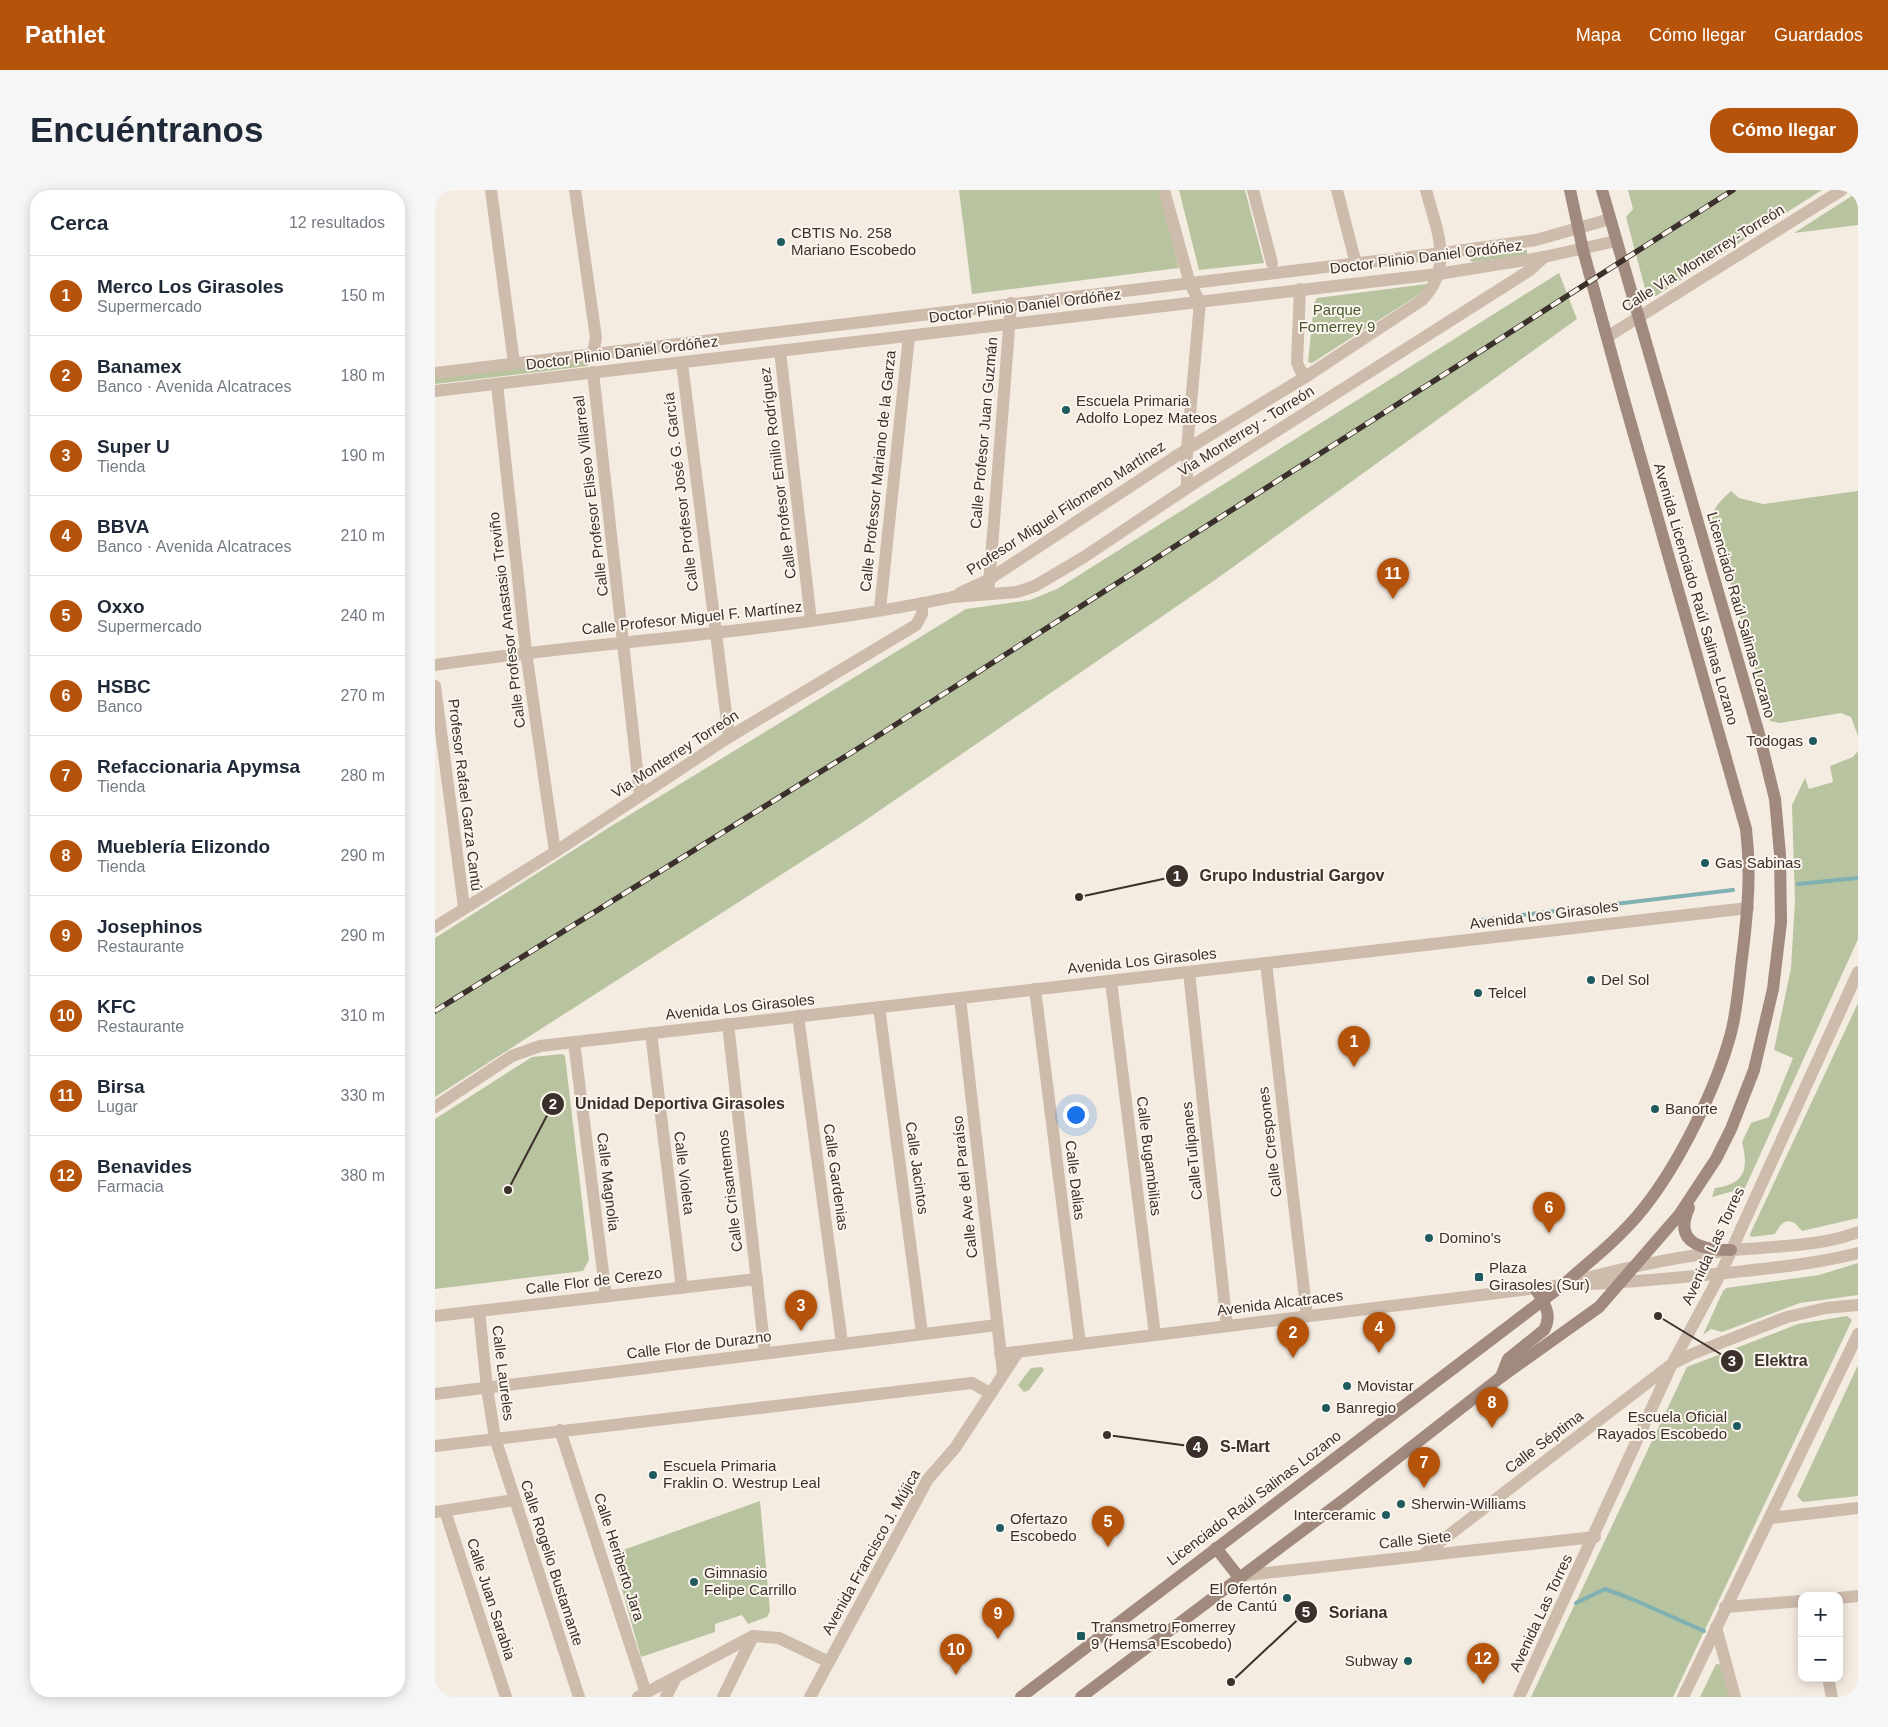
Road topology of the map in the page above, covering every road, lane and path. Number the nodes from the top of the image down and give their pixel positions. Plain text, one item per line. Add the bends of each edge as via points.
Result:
1 (491, 190) edge
2 (575, 190) edge
3 (1164, 190) edge
4 (1253, 190) edge
5 (1337, 190) edge
6 (1426, 190) edge
7 (1570, 190) edge
8 (1602, 190) edge
9 (1842, 190) edge
10 (1610, 219) junction
11 (1578, 228) junction
12 (1616, 240) junction
13 (1583, 250) junction
14 (1443, 254) junction
15 (1544, 257) junction
16 (1272, 263) dead end
17 (1356, 264) junction
18 (1438, 274) junction
19 (1190, 284) junction
20 (1300, 289) junction
21 (1201, 302) junction
22 (1011, 303) junction
23 (1637, 317) junction
24 (1010, 324) junction
25 (909, 336) junction
26 (1607, 337) junction
27 (780, 351) junction
28 (593, 353) junction
29 (682, 362) junction
30 (514, 363) junction
31 (593, 372) junction
32 (435, 373) edge
33 (1307, 376) junction
34 (497, 384) junction
35 (435, 391) edge
36 (1187, 449) junction
37 (1187, 488) junction
38 (988, 580) junction
39 (992, 594) junction
40 (953, 597) junction
41 (922, 603) junction
42 (880, 610) junction
43 (811, 620) junction
44 (715, 632) junction
45 (624, 642) junction
46 (525, 652) junction
47 (435, 665) edge
48 (435, 686) edge
49 (729, 737) junction
50 (640, 796) junction
51 (555, 852) junction
52 (464, 907) junction
53 (1748, 908) junction
54 (435, 927) edge
55 (1266, 963) junction
56 (1189, 972) junction
57 (1858, 972) edge
58 (1111, 981) junction
59 (1035, 989) junction
60 (960, 998) junction
61 (879, 1007) junction
62 (798, 1016) junction
63 (728, 1024) junction
64 (651, 1033) junction
65 (574, 1042) junction
66 (435, 1107) edge
67 (1704, 1178) junction
68 (1858, 1232) edge
69 (1731, 1250) junction
70 (1858, 1253) edge
71 (1636, 1265) junction
72 (1721, 1273) junction
73 (757, 1279) junction
74 (1621, 1284) junction
75 (1563, 1285) junction
76 (682, 1288) junction
77 (1535, 1288) junction
78 (606, 1296) junction
79 (1543, 1300) junction
80 (1858, 1305) edge
81 (479, 1311) junction
82 (435, 1316) edge
83 (1307, 1316) junction
84 (997, 1326) junction
85 (1227, 1326) junction
86 (922, 1333) junction
87 (1858, 1334) edge
88 (1155, 1335) junction
89 (841, 1343) junction
90 (1080, 1344) junction
91 (1018, 1352) junction
92 (765, 1353) junction
93 (1000, 1354) junction
94 (1672, 1364) junction
95 (1003, 1374) junction
96 (1501, 1377) junction
97 (487, 1388) junction
98 (990, 1393) junction
99 (435, 1394) edge
100 (560, 1430) junction
101 (495, 1438) junction
102 (435, 1446) edge
103 (514, 1500) junction
104 (1858, 1508) edge
105 (440, 1511) edge
106 (1770, 1518) junction
107 (1595, 1537) junction
108 (1216, 1548) junction
109 (1423, 1555) junction
110 (1239, 1576) junction
111 (1858, 1596) edge
112 (1843, 1598) edge
113 (1798, 1601) edge
114 (1725, 1606) junction
115 (1716, 1627) junction
116 (753, 1636) junction
117 (829, 1662) junction
118 (676, 1677) junction
119 (1829, 1682) edge
120 (642, 1695) edge
121 (506, 1697) edge
122 (579, 1697) edge
123 (666, 1697) edge
124 (723, 1697) edge
125 (810, 1697) edge
126 (1021, 1697) edge
127 (1081, 1697) edge
128 (1519, 1697) edge
129 (1683, 1697) edge
130 (1735, 1697) edge
131 (1832, 1697) edge

1 - 30 street
2 - 28 street, Calle Profesor Eliseo Villarreal via 596,338
3 - 19 street
4 - 16 street
5 - 17 street
6 - 14 street
7 - 11 main road, Avenida Licenciado Raúl Salinas Lozano
8 - 10 main road, Licenciado Raúl Salinas Lozano
9 - 23 street, Calle Vía Monterrey-Torreón
10 - 11 street, Doctor Plinio Daniel Ordóñez
10 - 12 main road, Licenciado Raúl Salinas Lozano
11 - 13 main road, Avenida Licenciado Raúl Salinas Lozano
11 - 14 street, Doctor Plinio Daniel Ordóñez via 1536,240
12 - 13 street, Doctor Plinio Daniel Ordóñez
12 - 23 main road, Licenciado Raúl Salinas Lozano
13 - 15 street, Doctor Plinio Daniel Ordóñez
13 - 26 main road, Avenida Licenciado Raúl Salinas Lozano
14 - 17 street, Doctor Plinio Daniel Ordóñez
14 - 18 street
15 - 18 street, Doctor Plinio Daniel Ordóñez
15 - 37 street, Via Monterrey - Torreón via 1530,270
17 - 19 street, Doctor Plinio Daniel Ordóñez
18 - 20 street, Doctor Plinio Daniel Ordóñez
18 - 33 street, Profesor Miguel Filomeno Martínez via 1422,300
19 - 21 street
19 - 22 street, Doctor Plinio Daniel Ordóñez
20 - 21 street, Doctor Plinio Daniel Ordóñez
20 - 33 street via 1297,362
21 - 24 street, Doctor Plinio Daniel Ordóñez
21 - 36 street
22 - 24 street, Calle Profesor Juan Guzmán
22 - 28 street, Doctor Plinio Daniel Ordóñez
23 - 26 street, Calle Vía Monterrey-Torreón
23 - 67 main road, Licenciado Raúl Salinas Lozano via 1767,766 1775,799 1780,854 1781,922 1765,1030 1754,1070 1731,1129
24 - 25 street, Doctor Plinio Daniel Ordóñez
24 - 38 street, Calle Profesor Juan Guzmán
25 - 27 street, Doctor Plinio Daniel Ordóñez
25 - 42 street, Calle Professor Mariano de la Garza
26 - 53 main road, Avenida Licenciado Raúl Salinas Lozano via 1741,806 1749,851
27 - 29 street, Doctor Plinio Daniel Ordóñez
27 - 43 street, Calle Profesor Emilio Rodríguez
28 - 30 street, Doctor Plinio Daniel Ordóñez
28 - 31 street, Calle Profesor Eliseo Villarreal
29 - 31 street, Doctor Plinio Daniel Ordóñez
29 - 44 street, Calle Profesor José G. García
30 - 32 street, Doctor Plinio Daniel Ordóñez
31 - 34 street, Doctor Plinio Daniel Ordóñez
31 - 45 street, Calle Profesor Eliseo Villarreal
33 - 36 street, Profesor Miguel Filomeno Martínez
34 - 35 street, Doctor Plinio Daniel Ordóñez
34 - 46 street, Calle Profesor Anastasio Treviño
36 - 37 street
36 - 38 street, Profesor Miguel Filomeno Martínez
37 - 39 street, Via Monterrey - Torreón via 1035,586 1017,592
38 - 39 street, Calle Profesor Juan Guzmán
38 - 40 street, Profesor Miguel Filomeno Martínez
39 - 40 street, Via Monterrey - Torreón
40 - 41 street, Calle Profesor Miguel F. Martínez
41 - 42 street, Calle Profesor Miguel F. Martínez
41 - 49 street, Via Monterrey Torreón via 922,614 916,625
42 - 43 street, Calle Profesor Miguel F. Martínez
43 - 44 street, Calle Profesor Miguel F. Martínez
44 - 45 street, Calle Profesor Miguel F. Martínez
44 - 49 street, Calle Profesor José G. García
45 - 46 street, Calle Profesor Miguel F. Martínez
45 - 50 street, Calle Profesor Eliseo Villarreal
46 - 47 street, Calle Profesor Miguel F. Martínez
46 - 51 street, Calle Profesor Anastasio Treviño
48 - 52 street, Profesor Rafael Garza Cantú
49 - 50 street, Via Monterrey Torreón
50 - 51 street, Via Monterrey Torreón
51 - 52 street, Via Monterrey Torreón
52 - 54 street, Via Monterrey Torreón
53 - 55 street, Avenida Los Girasoles
53 - 75 main road, Avenida Licenciado Raúl Salinas Lozano via 1731,1033 1695,1122 1644,1208 1624,1231
55 - 56 street, Avenida Los Girasoles
55 - 83 street, Calle Crespones
56 - 58 street, Avenida Los Girasoles
56 - 85 street, CalleTulipanes
57 - 69 street, Avenida Las Torres
58 - 59 street, Avenida Los Girasoles
58 - 88 street, Calle Bugambilias
59 - 60 street, Avenida Los Girasoles
59 - 90 street, Calle Dalias
60 - 61 street, Avenida Los Girasoles
60 - 84 street, Calle Ave del Paraíso
61 - 62 street, Avenida Los Girasoles
61 - 86 street, Calle Jacintos
62 - 63 street, Avenida Los Girasoles
62 - 89 street, Calle Gardenias
63 - 64 street, Avenida Los Girasoles
63 - 73 street, Calle Crisantemos
64 - 65 street, Avenida Los Girasoles
64 - 76 street, Calle Violeta
65 - 66 street, Avenida Los Girasoles via 539,1046 512,1056
65 - 78 street, Calle Magnolia
67 - 69 main road via 1686,1215 1686,1231 1691,1241 1701,1248
67 - 71 main road, Licenciado Raúl Salinas Lozano via 1679,1215
68 - 69 street via 1819,1242
69 - 71 street
69 - 72 street, Avenida Las Torres
70 - 72 street via 1817,1263
71 - 74 main road, Licenciado Raúl Salinas Lozano
71 - 75 street
72 - 74 street
72 - 94 street, Avenida Las Torres
73 - 76 street, Calle Flor de Cerezo
73 - 92 street, Calle Crisantemos
74 - 75 street
74 - 96 main road, Licenciado Raúl Salinas Lozano via 1599,1307
75 - 77 street, Avenida Alcatraces
75 - 79 main road, Licenciado Raúl Salinas Lozano
76 - 78 street, Calle Flor de Cerezo
77 - 79 main road
77 - 83 street, Avenida Alcatraces
78 - 81 street, Calle Flor de Cerezo
79 - 96 main road via 1549,1313 1548,1324 1508,1359
79 - 108 main road, Licenciado Raúl Salinas Lozano
80 - 94 street, Calle Séptima via 1787,1317
81 - 82 street, Calle Flor de Cerezo
81 - 97 street, Calle Laureles
83 - 85 street, Avenida Alcatraces
84 - 86 street, Calle Flor de Durazno
84 - 93 street, Calle Ave del Paraíso
85 - 88 street, Avenida Alcatraces
86 - 89 street, Calle Flor de Durazno
87 - 106 street
88 - 90 street, Avenida Alcatraces
89 - 92 street, Calle Flor de Durazno
90 - 91 street, Avenida Alcatraces
91 - 93 street, Avenida Alcatraces
91 - 95 street, Avenida Francisco J. Mújica
92 - 97 street, Calle Flor de Durazno
93 - 95 street, Calle Ave del Paraíso
94 - 107 street, Avenida Las Torres
94 - 109 street, Calle Séptima
95 - 98 street, Avenida Francisco J. Mújica
96 - 110 main road, Licenciado Raúl Salinas Lozano
97 - 99 street, Calle Flor de Durazno
97 - 101 street, Calle Laureles
98 - 100 street via 972,1383
98 - 117 street, Avenida Francisco J. Mújica via 955,1448 929,1479
100 - 101 street
100 - 120 street, Calle Heriberto Jara
101 - 102 street
101 - 103 street, Calle Rogelio Bustamante
103 - 105 street
103 - 122 street, Calle Rogelio Bustamante
104 - 106 street
105 - 121 street, Calle Juan Sarabia
106 - 114 street
107 - 109 street, Calle Siete
107 - 128 street, Avenida Las Torres
108 - 110 main road
108 - 126 main road, Licenciado Raúl Salinas Lozano
109 - 110 street, Calle Siete
110 - 127 main road
111 - 112 street
113 - 114 street
114 - 115 street
115 - 129 street
115 - 130 street
116 - 117 street via 779,1638
116 - 118 street
116 - 124 street
117 - 125 street, Avenida Francisco J. Mújica
118 - 120 street
118 - 123 street
119 - 131 street

